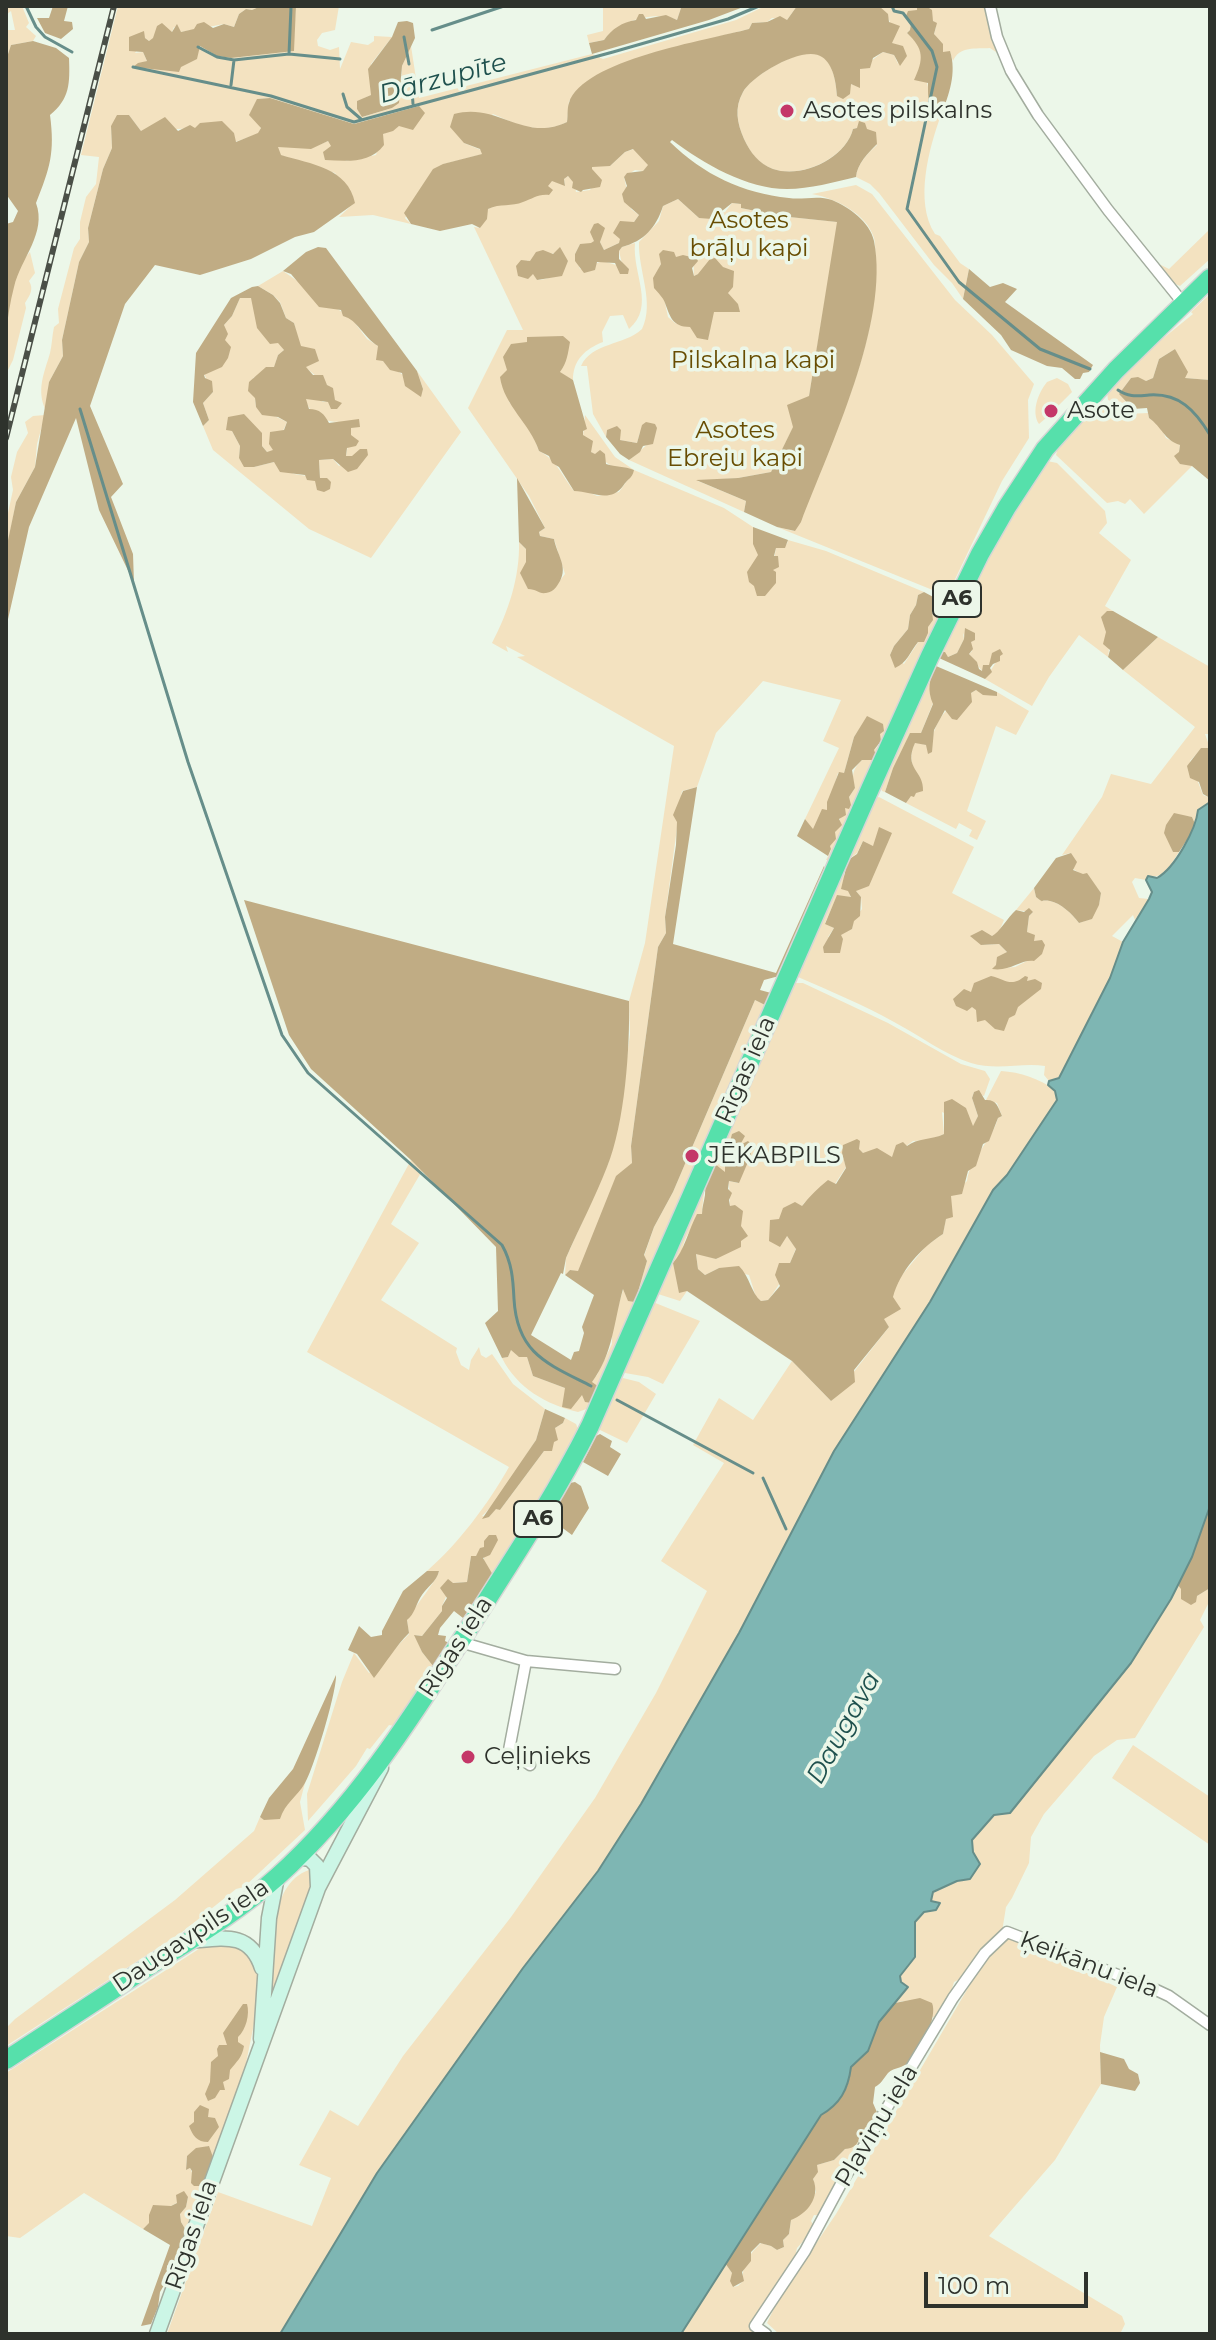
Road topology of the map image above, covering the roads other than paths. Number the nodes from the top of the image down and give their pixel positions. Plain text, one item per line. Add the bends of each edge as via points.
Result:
1 (990, 6) edge
2 (1210, 278) edge
3 (1183, 303) junction
4 (460, 1642) junction
5 (526, 1661) junction
6 (615, 1669) dead end
7 (387, 1753) junction
8 (530, 1765) dead end
9 (298, 1857) junction
10 (277, 1877) junction
11 (318, 1888) junction
12 (1007, 1932) joint
13 (190, 1941) junction
14 (265, 1975) junction
15 (1210, 2025) edge
16 (261, 2039) junction
17 (6, 2060) edge
18 (157, 2334) edge
19 (766, 2334) edge

1 - 3 street via 1011,71 1038,115
2 - 3 highway, A6
3 - 4 highway, Rīgas iela / A6 via 1052,440 1007,507 930,656 590,1426
4 - 5 street
4 - 7 highway, Rīgas iela / A6
5 - 6 street
5 - 8 street via 509,1750
7 - 9 highway, Daugavpils iela / A6
7 - 11 main road, Rīgas iela
9 - 10 highway, Daugavpils iela / A6
9 - 11 main road via 317,1866
10 - 13 highway, Daugavpils iela / A6
10 - 14 main road
11 - 16 main road, Rīgas iela
12 - 15 street, Ķeikānu iela via 1154,1989
12 - 19 street, Pļaviņu iela via 953,1998 805,2251 755,2326
13 - 14 main road via 240,1941 258,1955
13 - 17 highway, Daugavpils iela / A6
14 - 16 main road
16 - 18 main road, Rīgas iela

